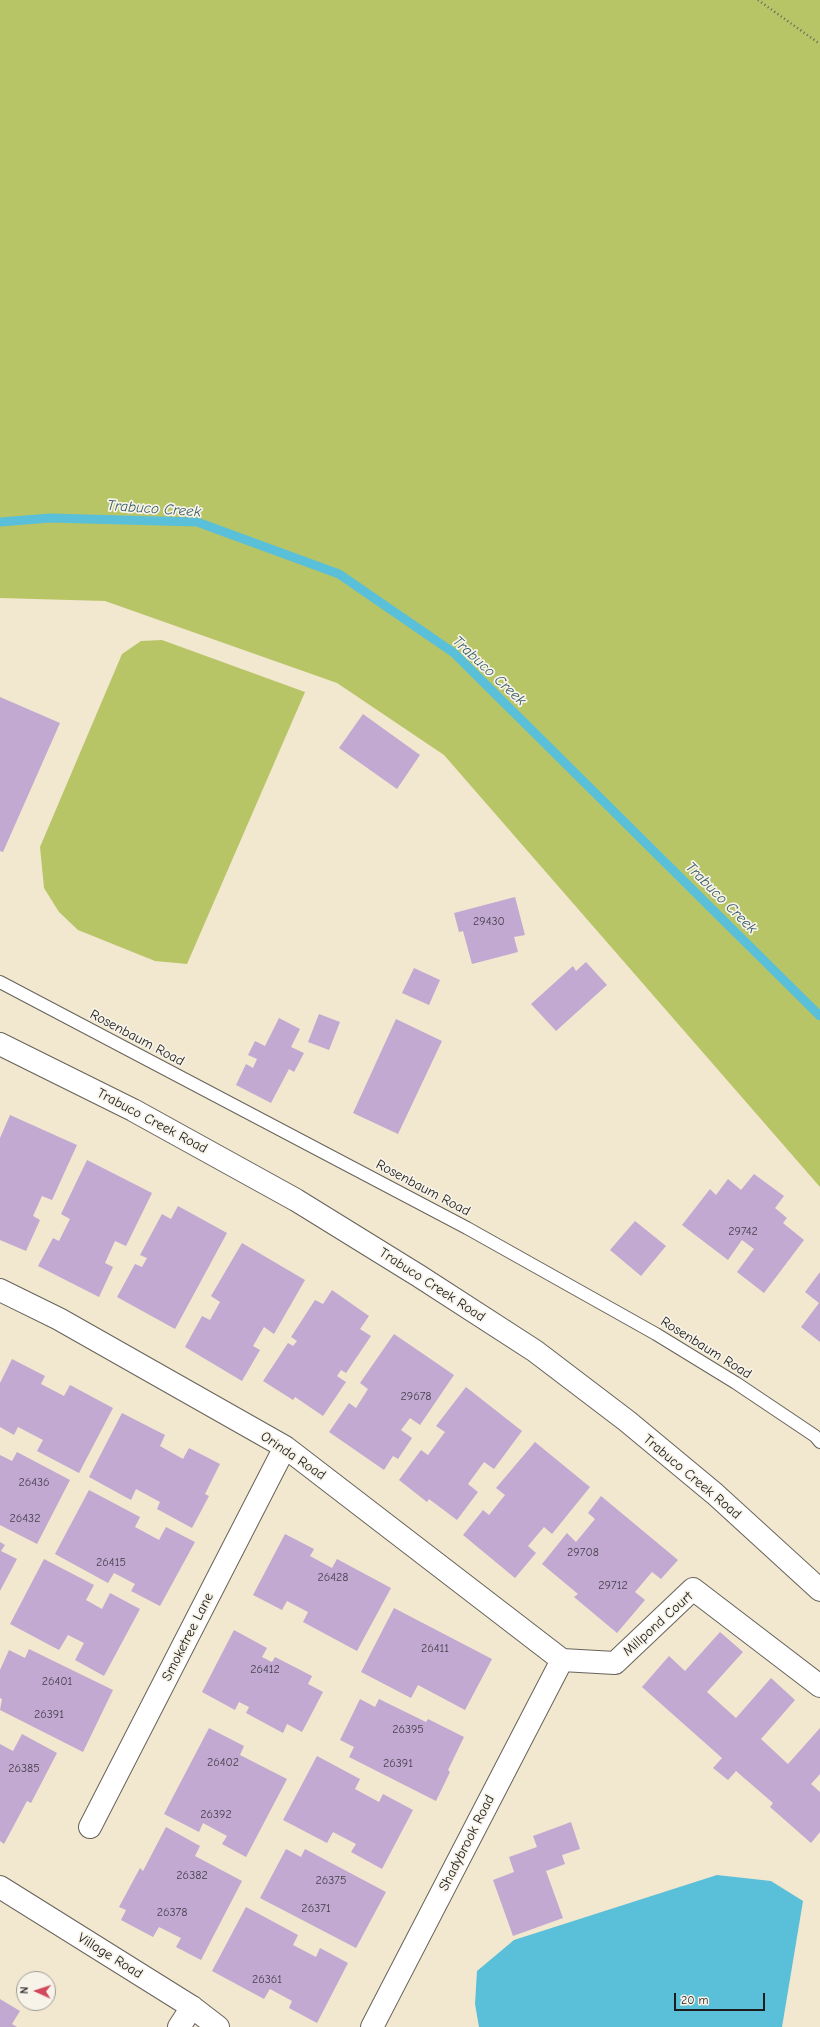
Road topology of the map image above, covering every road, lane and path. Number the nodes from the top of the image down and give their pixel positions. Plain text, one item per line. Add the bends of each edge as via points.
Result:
1 (758, 0) edge
2 (820, 44) edge
3 (0, 982) edge
4 (0, 1044) edge
5 (0, 1290) edge
6 (820, 1442) edge
7 (286, 1447) junction
8 (820, 1590) edge
9 (562, 1660) junction
10 (820, 1686) edge
11 (90, 1827) dead end
12 (0, 1887) edge
13 (192, 2007) junction
14 (179, 2027) edge
15 (218, 2027) edge
16 (372, 2027) edge

1 - 2 path
3 - 6 lane, Rosenbaum Road via 467,1228 650,1331 736,1383 815,1436
4 - 8 street, Trabuco Creek Road via 133,1110 296,1200 535,1351 627,1421 715,1494
5 - 7 street, Orinda Road via 59,1319
7 - 9 street, Orinda Road
7 - 11 street, Smoketree Lane
9 - 10 street, Millpond Court via 616,1663 693,1589
9 - 16 street, Shadybrook Road
12 - 13 street, Village Road
13 - 14 street
13 - 15 street, Village Road

